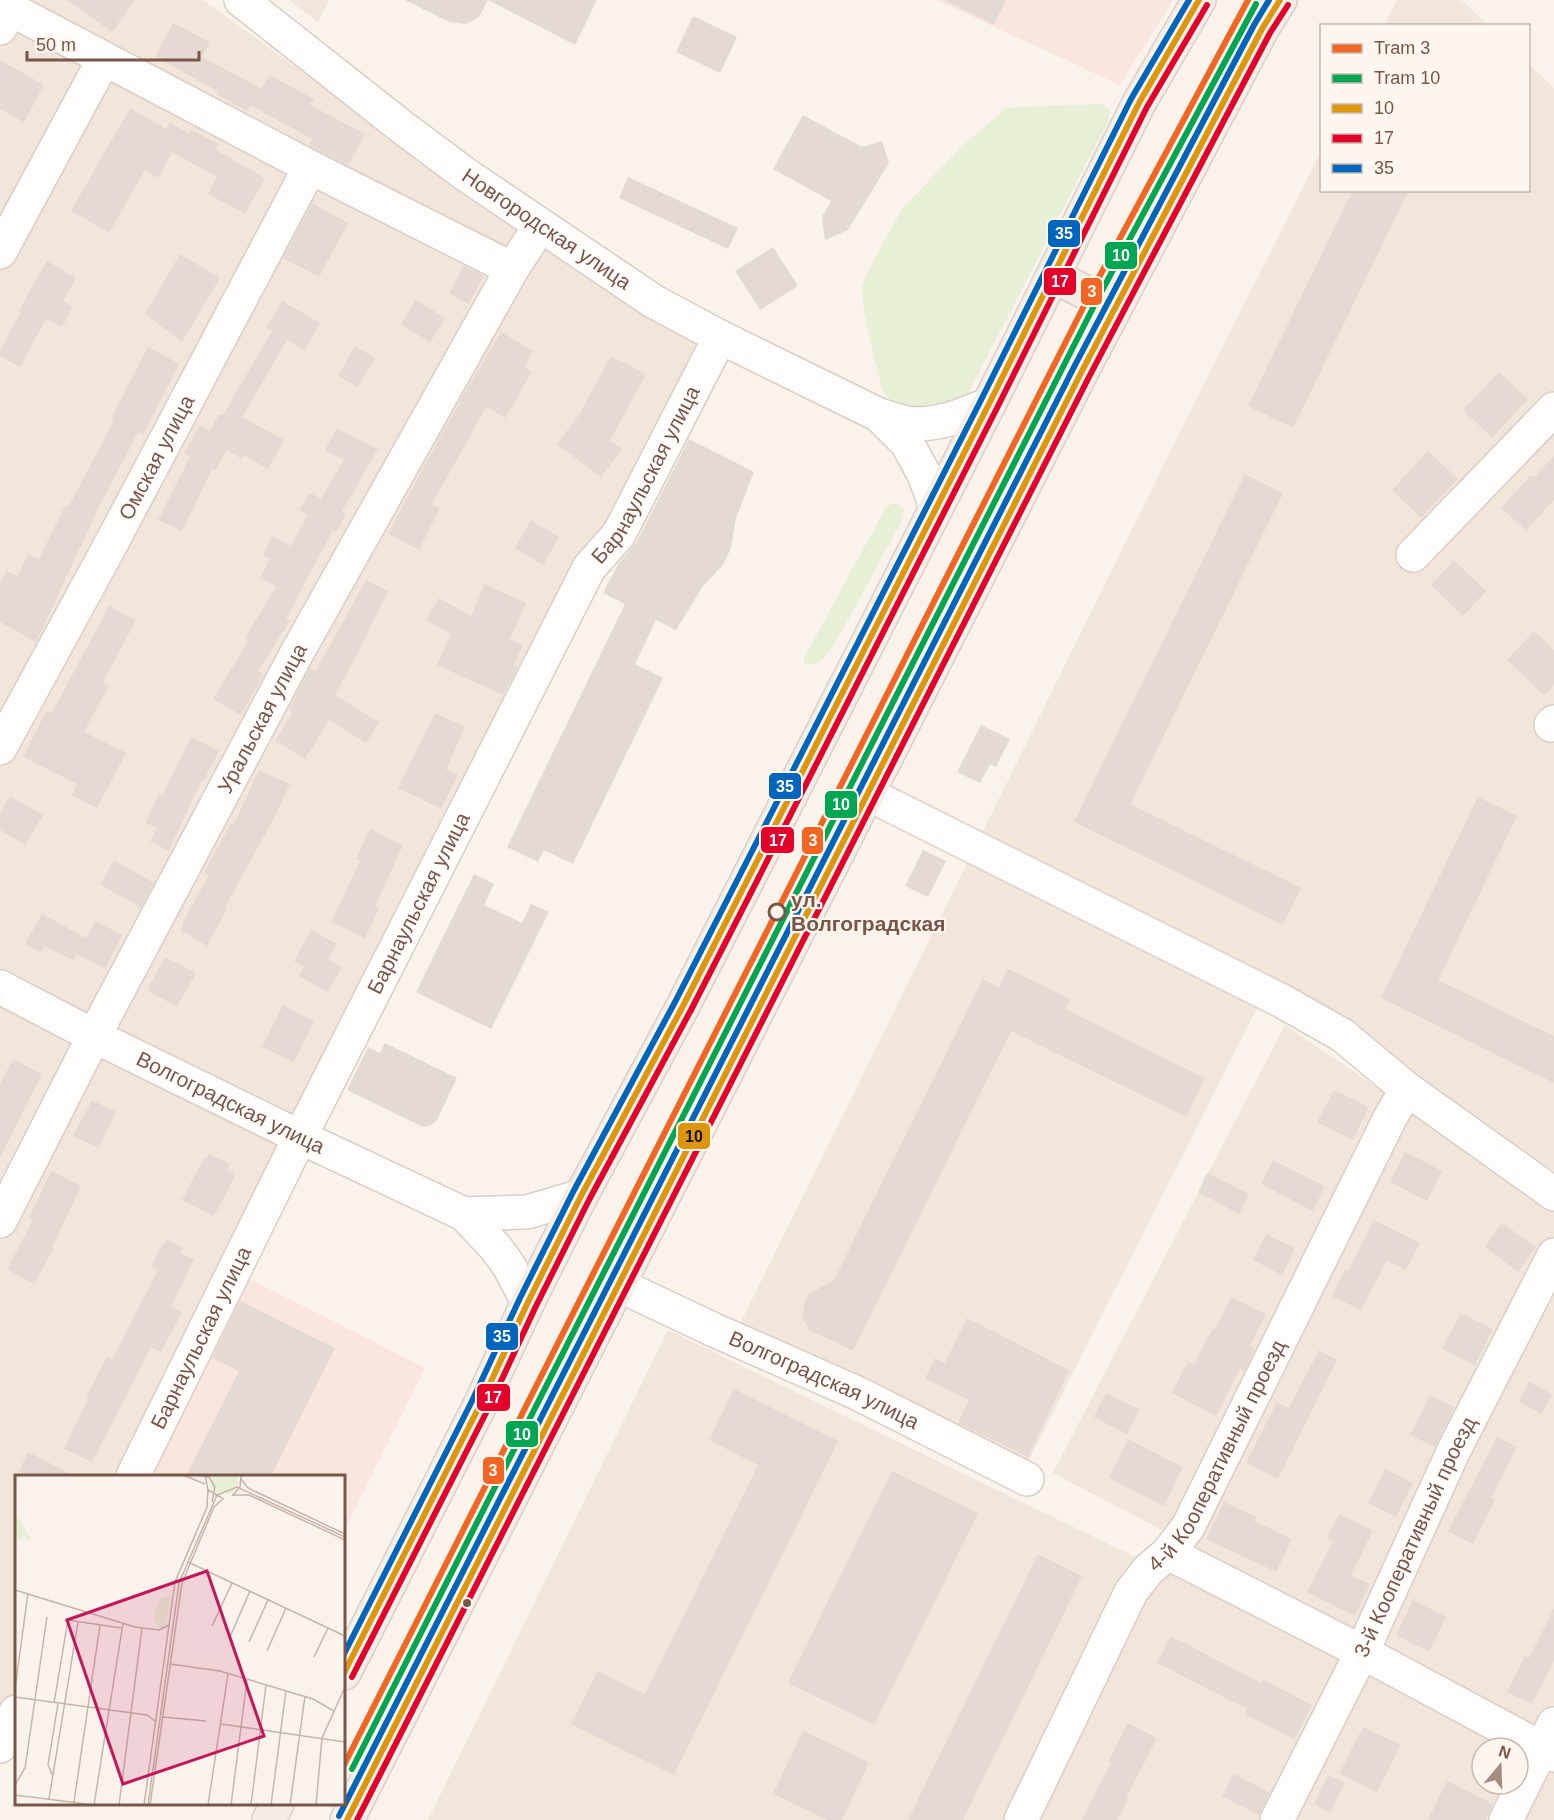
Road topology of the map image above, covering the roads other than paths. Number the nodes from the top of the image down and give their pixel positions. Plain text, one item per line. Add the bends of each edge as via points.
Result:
1 (241, 0) edge
2 (1199, 0) edge
3 (1280, 0) edge
4 (5, 19) edge
5 (104, 59) junction
6 (310, 167) junction
7 (540, 226) junction
8 (0, 252) edge
9 (512, 269) junction
10 (1054, 276) junction
11 (1115, 308) junction
12 (720, 337) junction
13 (989, 404) junction
14 (1554, 409) edge
15 (879, 415) junction
16 (936, 507) junction
17 (1413, 555) dead end
18 (0, 748) edge
19 (868, 794) junction
20 (0, 987) edge
21 (94, 1036) junction
22 (1407, 1089) junction
23 (300, 1137) junction
24 (1554, 1194) edge
25 (581, 1196) junction
26 (464, 1214) junction
27 (0, 1221) edge
28 (1554, 1255) edge
29 (619, 1285) junction
30 (528, 1302) junction
31 (133, 1475) edge
32 (1027, 1479) dead end
33 (1168, 1553) junction
34 (1362, 1652) junction
35 (345, 1671) edge
36 (15, 1714) edge
37 (1550, 1743) edge
38 (0, 1746) edge
39 (276, 1805) edge
40 (269, 1820) edge
41 (347, 1820) edge
42 (1021, 1820) edge
43 (1277, 1820) edge
44 (1506, 1820) edge

1 - 7 street, Новгородская улица via 402,127
2 - 10 main road via 1139,103
3 - 11 main road
4 - 5 street
5 - 6 street
5 - 8 street
6 - 9 street
6 - 18 street, Омская улица
7 - 9 street, Уральская улица
7 - 12 street, Новгородская улица via 653,301
9 - 21 street, Уральская улица via 298,651
10 - 11 main road
10 - 13 main road
11 - 19 main road
12 - 15 street, Новгородская улица
12 - 23 street, Барнаульская улица via 619,534 589,568
13 - 15 street via 933,424 907,423
13 - 16 main road
14 - 17 street
15 - 16 street via 907,443
16 - 25 main road via 683,1006
19 - 22 street via 1282,1001 1342,1035
19 - 29 main road
20 - 21 street, Волгоградская улица
21 - 23 street, Волгоградская улица
21 - 27 street, Уральская улица
22 - 24 street
22 - 33 street, 4-й Кооперативный проезд via 1188,1527
23 - 26 street, Волгоградская улица
23 - 31 street, Барнаульская улица
25 - 26 street, Волгоградская улица via 527,1212
25 - 30 main road
26 - 30 street, Волгоградская улица via 496,1248
28 - 34 street, 3-й Кооперативный проезд via 1454,1450
29 - 32 street, Волгоградская улица via 857,1393
29 - 41 main road
30 - 35 main road via 480,1406
33 - 34 street
33 - 42 street, 4-й Кооперативный проезд via 1131,1592
34 - 37 street
34 - 43 street, 3-й Кооперативный проезд
36 - 38 street
37 - 44 street
39 - 40 main road

